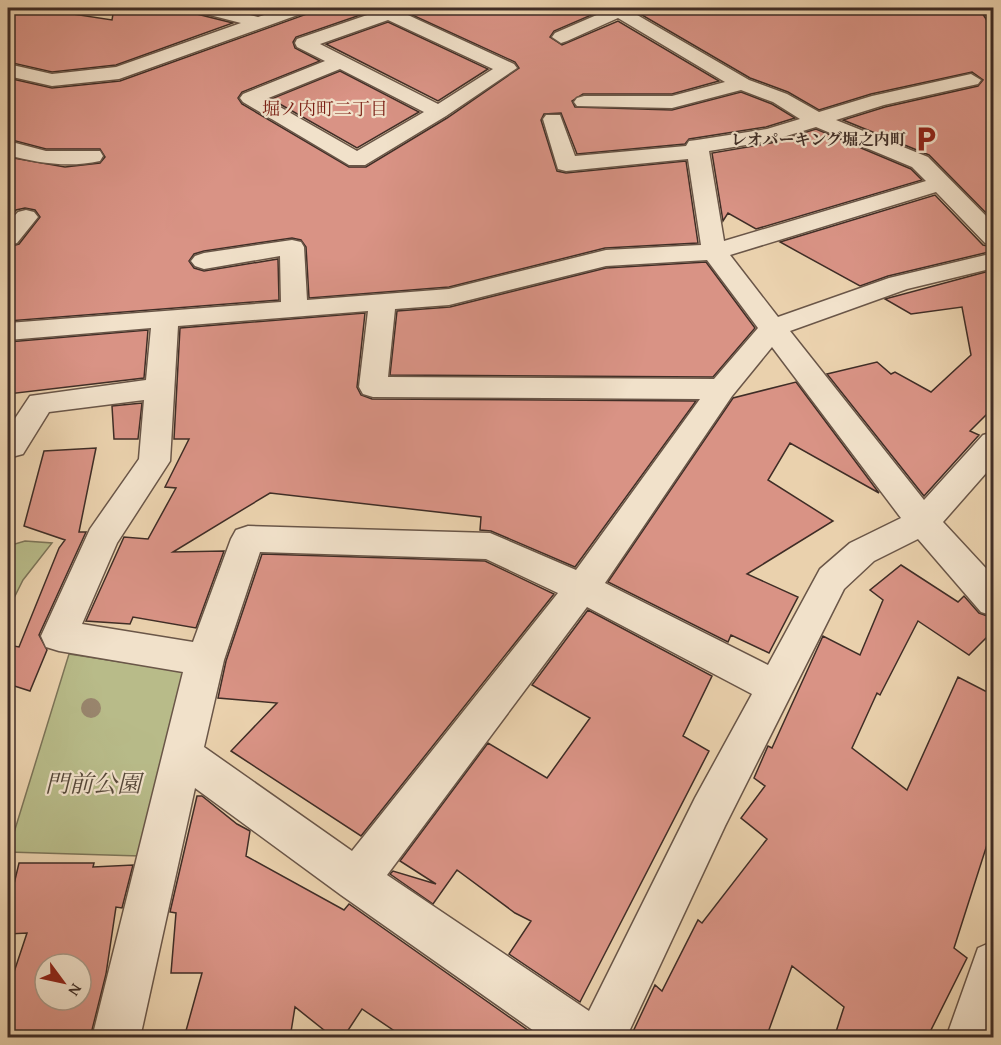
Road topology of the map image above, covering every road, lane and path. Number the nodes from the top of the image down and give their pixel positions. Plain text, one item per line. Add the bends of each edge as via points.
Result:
1 (204, 8) edge
2 (300, 8) edge
3 (620, 8) edge
4 (382, 10) edge
5 (256, 22) junction
6 (561, 37) dead end
7 (341, 62) junction
8 (8, 70) edge
9 (971, 80) dead end
10 (742, 84) junction
11 (584, 102) dead end
12 (439, 112) junction
13 (553, 119) dead end
14 (817, 120) junction
15 (698, 151) junction
16 (14, 154) edge
17 (92, 156) dead end
18 (942, 183) junction
19 (26, 218) dead end
20 (8, 238) edge
21 (993, 238) edge
22 (714, 252) junction
23 (993, 260) edge
24 (204, 261) dead end
25 (382, 302) junction
26 (294, 309) junction
27 (165, 321) junction
28 (773, 328) junction
29 (8, 332) edge
30 (161, 388) junction
31 (722, 390) junction
32 (993, 443) edge
33 (8, 447) edge
34 (923, 522) junction
35 (582, 588) junction
36 (993, 602) edge
37 (206, 660) junction
38 (777, 688) junction
39 (184, 756) junction
40 (356, 880) junction
41 (993, 964) edge
42 (116, 1038) edge
43 (586, 1038) edge
44 (601, 1038) edge
45 (970, 1038) edge

1 - 5 street
2 - 5 street
3 - 6 street
3 - 10 street
4 - 7 street via 304,43
4 - 12 street via 507,68
5 - 8 street via 119,73 52,80
7 - 12 street
7 - 12 street via 250,98 357,160
9 - 14 street via 879,100
10 - 11 street via 672,102
10 - 14 street via 780,98
13 - 15 street via 566,164
14 - 15 street via 770,135 698,146
14 - 18 street via 920,162
15 - 22 street
16 - 17 street via 46,158
18 - 21 street
18 - 22 street
19 - 20 street
22 - 25 street via 606,258 449,297
22 - 28 street
23 - 28 street via 898,283
24 - 26 street via 292,247
25 - 26 street
25 - 31 street via 373,387
26 - 27 street
27 - 29 street
27 - 30 street
28 - 31 street
28 - 34 street
30 - 33 street via 40,403
30 - 37 street via 154,461 102,538 59,636
31 - 35 street
32 - 34 street
34 - 36 street
34 - 38 street via 862,552 832,579
35 - 37 street via 490,546 248,539
35 - 38 street
35 - 40 street
37 - 39 street
38 - 44 street via 710,812
39 - 40 street
39 - 42 street
40 - 43 street
41 - 45 street

